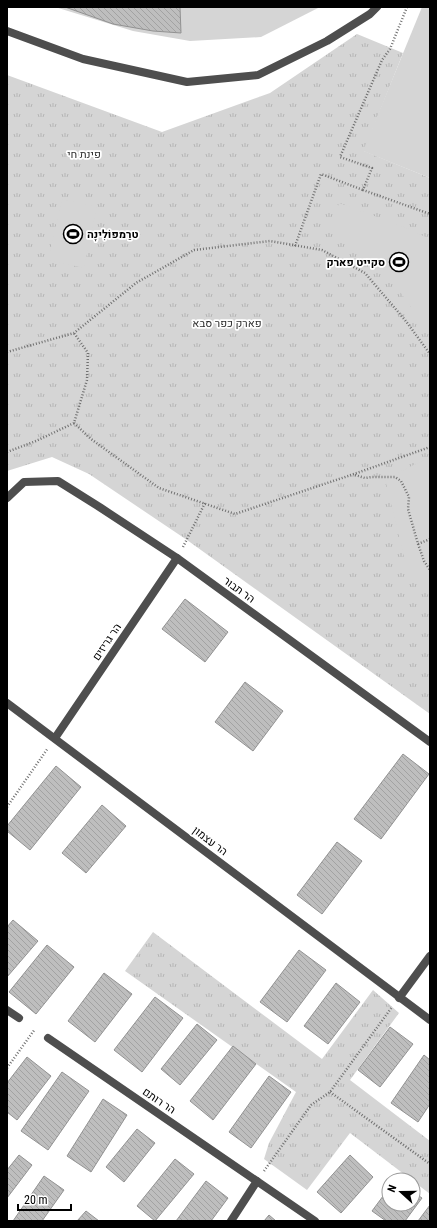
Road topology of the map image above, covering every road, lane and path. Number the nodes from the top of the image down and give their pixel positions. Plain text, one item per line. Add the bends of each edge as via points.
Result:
1 (377, 7) edge
2 (407, 7) edge
3 (7, 31) edge
4 (363, 190) junction
5 (430, 214) edge
6 (295, 246) junction
7 (74, 334) junction
8 (7, 352) edge
9 (430, 354) edge
10 (74, 422) junction
11 (430, 447) edge
12 (7, 452) edge
13 (354, 474) junction
14 (7, 498) edge
15 (205, 503) junction
16 (430, 540) edge
17 (418, 544) junction
18 (177, 558) junction
19 (430, 570) edge
20 (7, 704) edge
21 (55, 738) junction
22 (430, 742) edge
23 (7, 807) edge
24 (430, 956) edge
25 (400, 998) junction
26 (7, 1010) edge
27 (19, 1018) dead end
28 (430, 1020) edge
29 (35, 1029) dead end
30 (48, 1038) dead end
31 (7, 1068) edge
32 (330, 1092) junction
33 (430, 1164) edge
34 (257, 1181) junction
35 (231, 1221) edge
36 (316, 1221) edge

1 - 3 street via 327,41 258,75 187,82 83,59
2 - 4 path via 340,157 372,168
4 - 5 path
4 - 6 path via 321,174
6 - 7 path via 270,241 194,250 136,283
6 - 9 path via 322,250 365,273
7 - 8 path
7 - 10 path via 88,353 87,380
10 - 12 path
10 - 15 path via 91,439 159,488
11 - 13 path
13 - 15 path via 235,514
13 - 17 path via 365,478 395,477 401,481 409,497 408,509
14 - 18 street, הר תבור via 24,482 58,481
15 - 18 path
16 - 17 path
17 - 19 path
18 - 21 street, הר גריזים
18 - 22 street, הר תבור
20 - 21 street, הר עצמון
21 - 23 path
21 - 25 street, הר עצמון
24 - 25 street
25 - 28 street, הר עצמון
25 - 32 path
26 - 27 street
29 - 31 path
30 - 34 street, הר רותם
32 - 33 path
32 - 34 path via 311,1105
34 - 35 street
34 - 36 street, הר רותם

